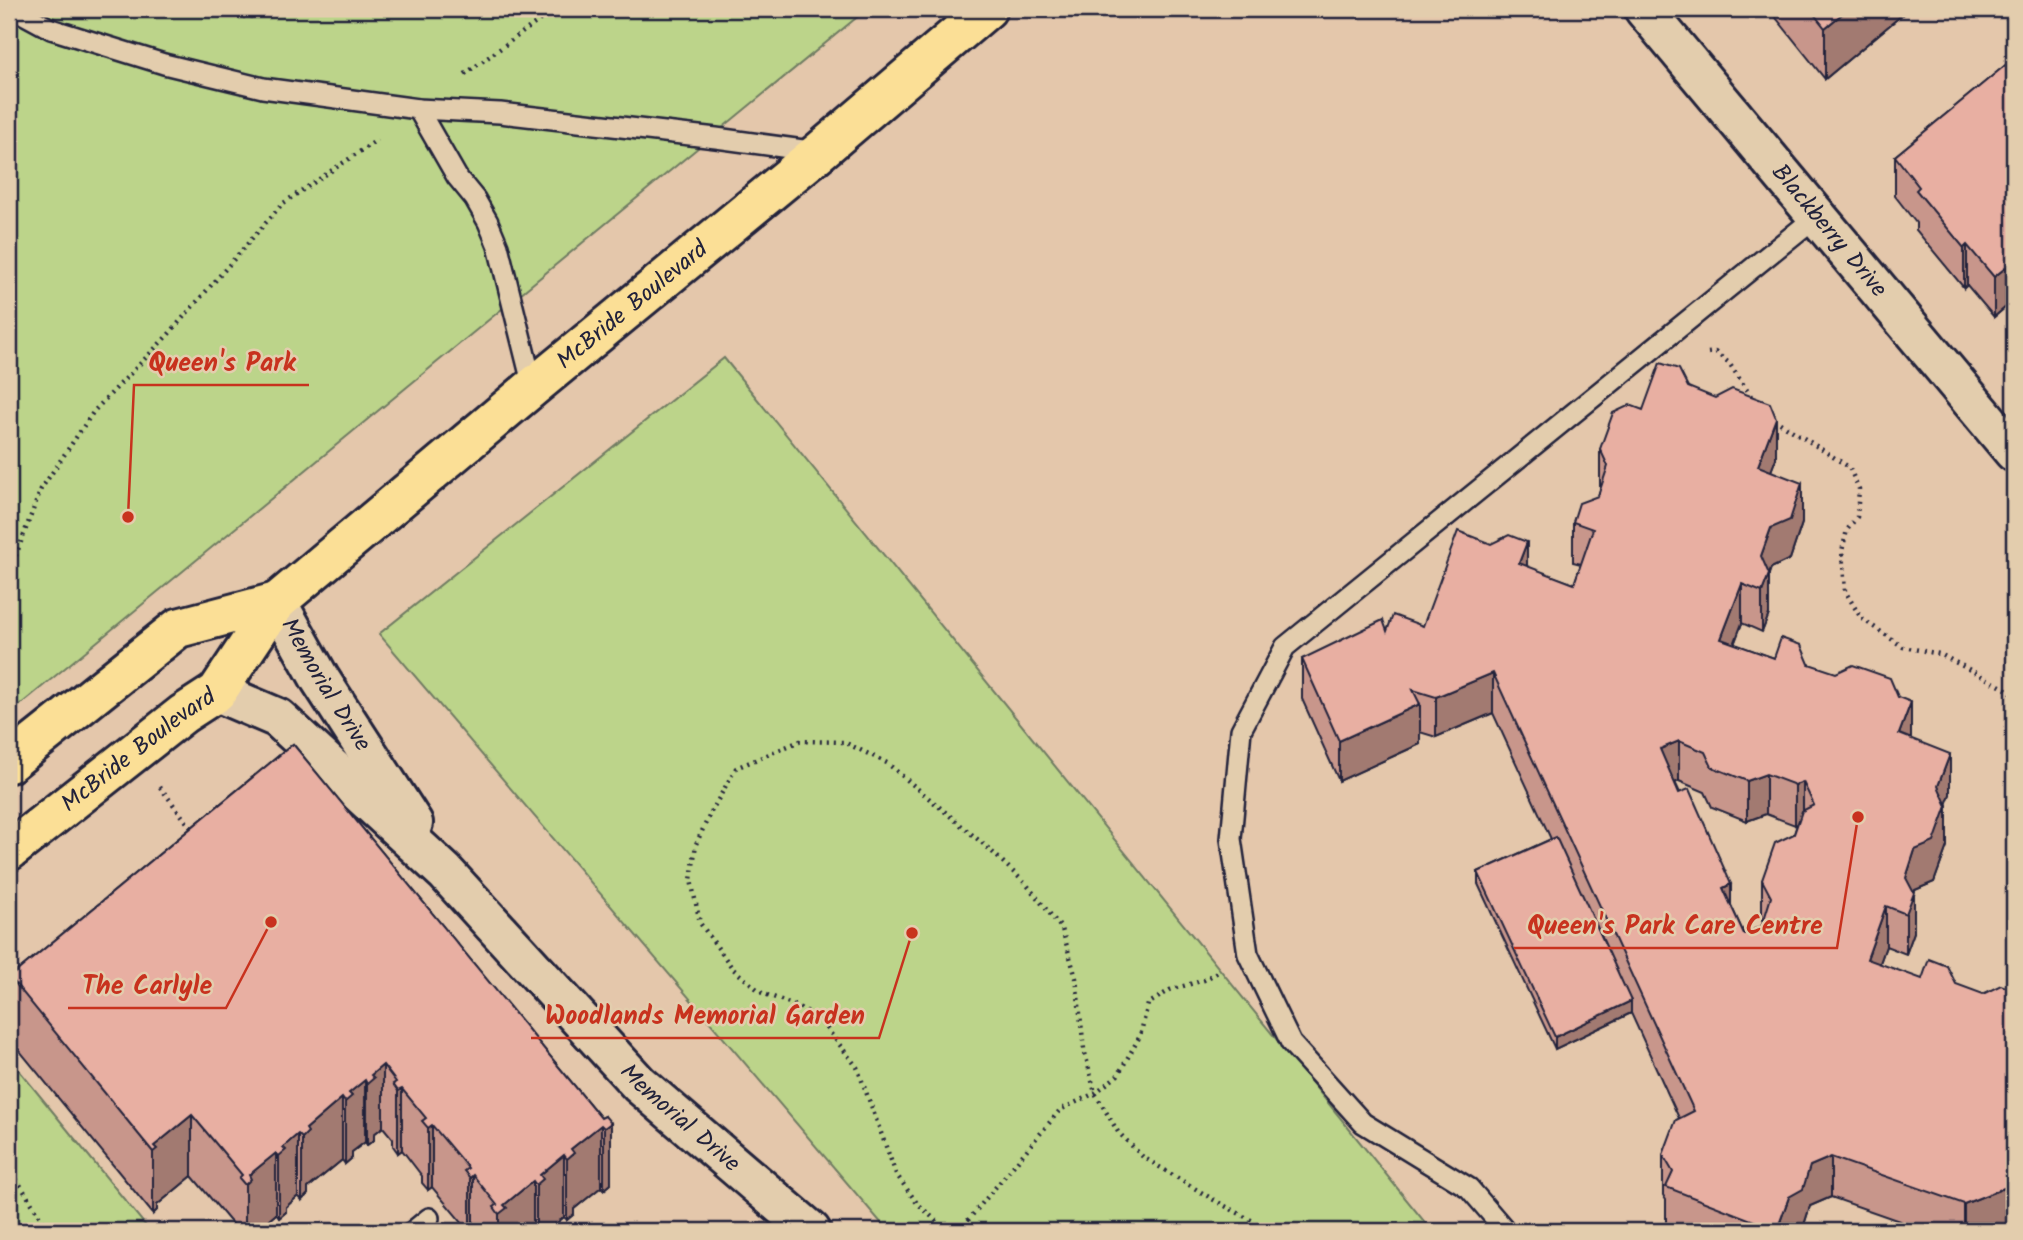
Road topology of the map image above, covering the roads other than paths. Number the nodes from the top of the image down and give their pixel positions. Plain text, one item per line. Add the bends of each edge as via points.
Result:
1 (14, 9) edge
2 (988, 9) edge
3 (1018, 9) edge
4 (1644, 9) edge
5 (956, 37) junction
6 (418, 109) junction
7 (819, 152) junction
8 (1818, 215) junction
9 (533, 387) junction
10 (2014, 452) edge
11 (277, 602) junction
12 (217, 692) junction
13 (9, 763) edge
14 (9, 851) edge
15 (445, 872) junction
16 (429, 1218) dead end
17 (413, 1231) edge
18 (811, 1231) edge
19 (1506, 1231) edge

1 - 6 lane via 51,29 177,67 263,88
2 - 5 main road, McBride Boulevard
3 - 5 main road
4 - 8 street, Blackberry Drive
5 - 7 main road, McBride Boulevard
6 - 7 lane via 500,113
6 - 9 lane via 498,246
7 - 9 main road, McBride Boulevard
8 - 10 street, Blackberry Drive
8 - 19 lane via 1285,647 1241,730 1231,839 1248,954 1291,1044 1363,1123 1469,1188
9 - 11 main road, McBride Boulevard
11 - 12 main road, McBride Boulevard
11 - 13 main road, McBride Boulevard via 178,628
11 - 15 street, Memorial Drive via 320,679
12 - 14 main road, McBride Boulevard
12 - 15 street, Memorial Drive via 278,718
15 - 18 street, Memorial Drive via 639,1084
16 - 17 lane

